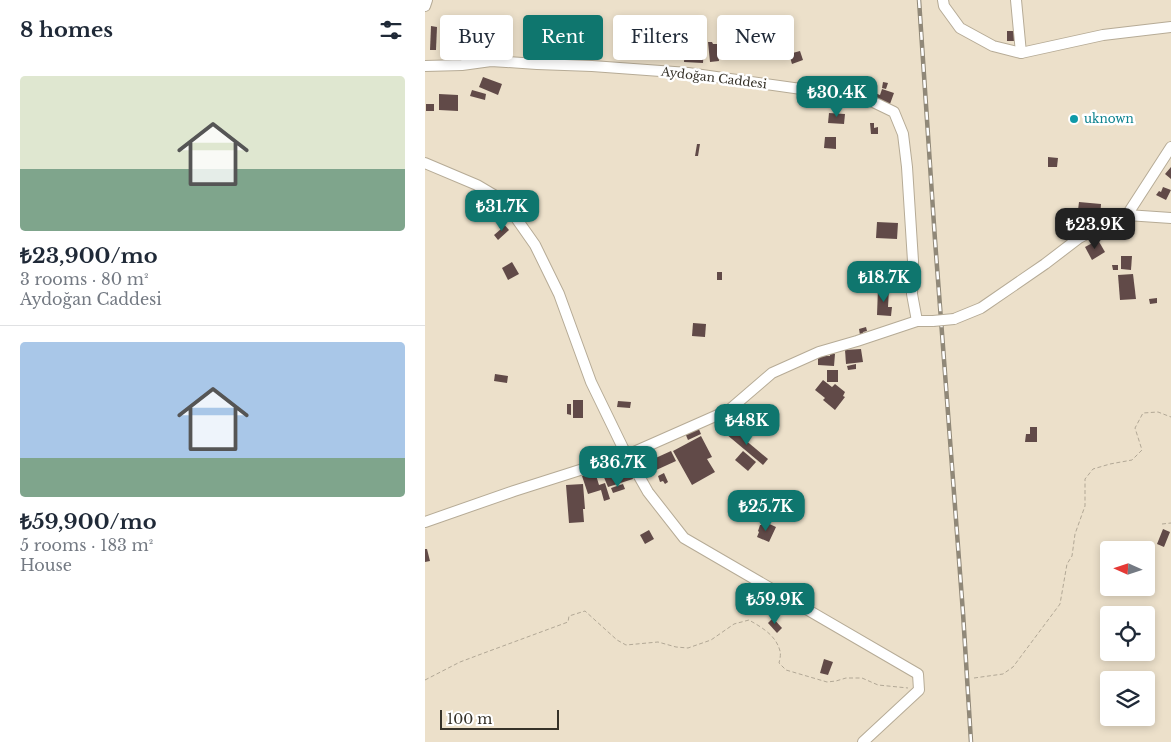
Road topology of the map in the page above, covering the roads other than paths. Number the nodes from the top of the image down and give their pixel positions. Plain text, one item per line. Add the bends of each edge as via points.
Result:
1 (427, 0) edge
2 (943, 0) edge
3 (1016, 0) edge
4 (425, 6) edge
5 (1171, 27) edge
6 (1021, 53) junction
7 (425, 66) edge
8 (1171, 147) edge
9 (425, 162) edge
10 (1127, 215) junction
11 (1171, 218) edge
12 (917, 321) junction
13 (627, 455) junction
14 (425, 522) edge
15 (863, 742) edge

1 - 4 street
2 - 6 street via 960,28 993,46
3 - 6 street
5 - 6 street via 1103,35
7 - 12 street, Aydoğan Caddesi via 491,61 688,74 865,98 893,112 903,134 907,166 912,294
8 - 10 street
9 - 13 street via 504,201 535,245 559,294 591,382
10 - 11 street
10 - 12 street, bridge via 1079,238 981,308 954,319
12 - 13 street via 819,352 787,366 772,374 729,410
13 - 14 street
13 - 15 street via 647,492 684,538 917,674 919,690

